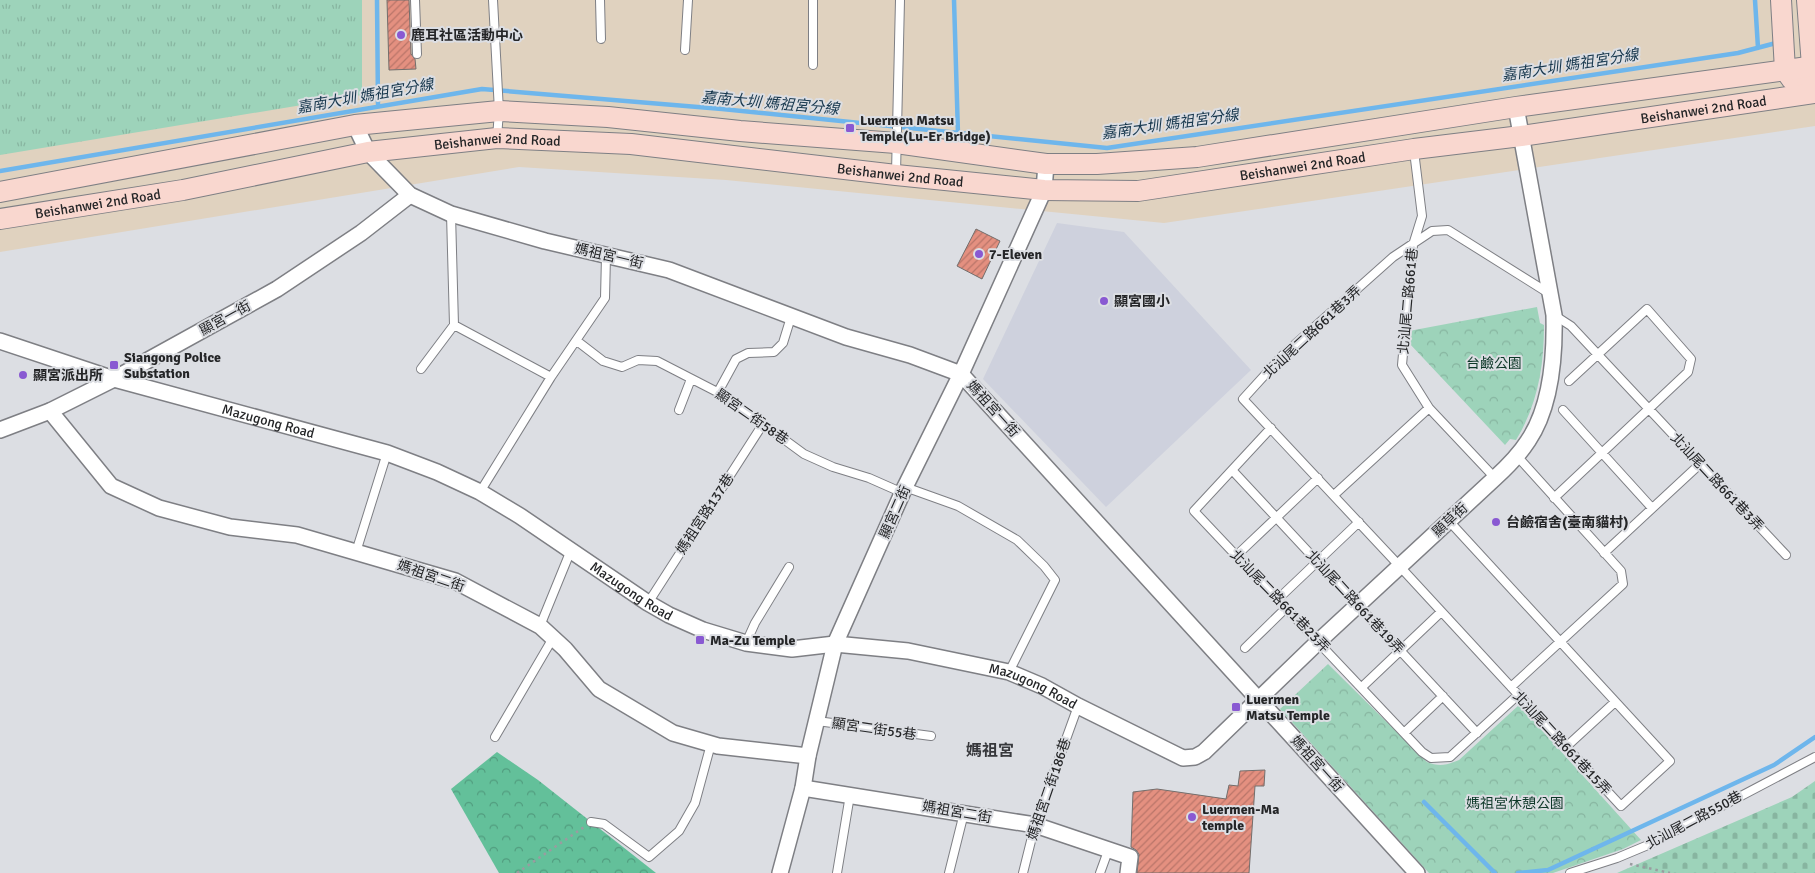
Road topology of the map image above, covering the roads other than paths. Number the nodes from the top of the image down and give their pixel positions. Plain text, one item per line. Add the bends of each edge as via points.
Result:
1 (415, 0) edge
2 (493, 0) edge
3 (600, 0) edge
4 (688, 0) edge
5 (813, 0) edge
6 (900, 0) edge
7 (1781, 0) edge
8 (1807, 0) edge
9 (601, 39) dead end
10 (685, 50) dead end
11 (417, 54) dead end
12 (813, 65) dead end
13 (1814, 66) edge
14 (1786, 70) junction
15 (1808, 94) edge
16 (1516, 108) junction
17 (499, 111) junction
18 (356, 125) junction
19 (1521, 136) junction
20 (497, 138) junction
21 (896, 143) junction
22 (1414, 149) junction
23 (368, 152) junction
24 (1046, 164) junction
25 (896, 175) junction
26 (1044, 190) junction
27 (0, 192) edge
28 (410, 195) junction
29 (451, 214) junction
30 (0, 219) edge
31 (1413, 245) junction
32 (606, 256) junction
33 (1551, 295) junction
34 (1554, 315) junction
35 (791, 317) junction
36 (454, 325) junction
37 (0, 340) edge
38 (577, 342) junction
39 (1598, 354) junction
40 (421, 369) dead end
41 (961, 374) junction
42 (551, 377) junction
43 (691, 379) junction
44 (114, 380) junction
45 (1569, 381) dead end
46 (718, 392) junction
47 (1429, 408) junction
48 (1649, 409) junction
49 (679, 410) dead end
50 (1562, 410) dead end
51 (50, 411) junction
52 (763, 424) junction
53 (1271, 428) junction
54 (0, 430) edge
55 (387, 453) junction
56 (1602, 453) junction
57 (1517, 456) junction
58 (1700, 464) junction
59 (1232, 470) junction
60 (1318, 478) junction
61 (1495, 478) junction
62 (904, 490) junction
63 (480, 492) junction
64 (1334, 495) junction
65 (1554, 498) junction
66 (1652, 508) junction
67 (1276, 518) junction
68 (1449, 521) junction
69 (1359, 522) junction
70 (571, 550) junction
71 (356, 552) junction
72 (1604, 553) junction
73 (1237, 555) junction
74 (1786, 555) dead end
75 (1317, 561) junction
76 (1400, 566) junction
77 (790, 567) dead end
78 (1278, 599) junction
79 (648, 604) junction
80 (1359, 605) junction
81 (1286, 608) junction
82 (1441, 612) junction
83 (540, 626) junction
84 (553, 638) junction
85 (1319, 641) junction
86 (1559, 641) junction
87 (746, 643) junction
88 (835, 644) junction
89 (1245, 648) dead end
90 (1400, 651) junction
91 (1008, 672) junction
92 (1362, 687) junction
93 (1510, 687) junction
94 (1443, 696) junction
95 (1518, 696) junction
96 (1259, 700) junction
97 (1616, 702) junction
98 (1078, 706) junction
99 (817, 721) junction
100 (1404, 733) junction
101 (1477, 733) junction
102 (931, 736) dead end
103 (495, 737) dead end
104 (711, 744) junction
105 (1566, 747) junction
106 (808, 756) junction
107 (1815, 757) edge
108 (803, 788) junction
109 (850, 795) junction
110 (964, 813) junction
111 (591, 822) road end
112 (1035, 825) junction
113 (1108, 851) junction
114 (780, 873) edge
115 (837, 873) edge
116 (949, 873) edge
117 (1023, 873) edge
118 (1100, 873) edge
119 (1128, 873) edge
120 (1417, 873) edge
121 (1570, 873) edge

1 - 11 lane
2 - 17 lane
3 - 9 lane
4 - 10 lane
5 - 12 lane
6 - 21 lane
7 - 14 street
8 - 13 street
13 - 14 street, Beishanwei 2nd Road
13 - 15 street
14 - 15 street
14 - 16 street, Beishanwei 2nd Road
15 - 19 street, Beishanwei 2nd Road
16 - 19 street
16 - 24 street, Beishanwei 2nd Road via 1197,157
17 - 18 street, Beishanwei 2nd Road
17 - 20 lane
17 - 21 street, Beishanwei 2nd Road via 608,117
18 - 23 street, 媽祖宮一街
18 - 27 street, Beishanwei 2nd Road
19 - 22 street, Beishanwei 2nd Road
19 - 33 street
20 - 23 street, Beishanwei 2nd Road
20 - 25 street, Beishanwei 2nd Road via 631,144
21 - 24 street, Beishanwei 2nd Road
21 - 25 lane
22 - 26 street, Beishanwei 2nd Road via 1138,191
22 - 31 lane, 北汕尾二路661巷 via 1422,216
23 - 28 street, 媽祖宮一街
23 - 30 street, Beishanwei 2nd Road via 183,190
24 - 26 street, 顯宮二街
25 - 26 street, Beishanwei 2nd Road
26 - 41 street, 顯宮二街
28 - 29 street, 媽祖宮一街
28 - 44 street, 顯宮一街 via 361,233 277,289
29 - 32 street, 媽祖宮一街
29 - 36 lane
31 - 33 lane, 北汕尾二路661巷3弄 via 1432,231 1448,230
31 - 47 lane, 北汕尾二路661巷 via 1402,365
31 - 53 lane, 北汕尾二路661巷3弄 via 1393,257 1290,349 1243,399
32 - 35 street, 媽祖宮一街 via 669,270
32 - 38 lane via 605,298
33 - 34 street, 顯草街
34 - 39 lane, 北汕尾二路661巷3弄 via 1571,326
34 - 57 street, 顯草街 via 1555,341 1550,384 1529,440
35 - 41 street, 媽祖宮一街
35 - 46 lane via 783,343 774,352 748,353 736,359
36 - 40 lane
36 - 42 lane
37 - 44 street, Mazugong Road
38 - 42 lane
38 - 43 lane, 顯宮二街58巷 via 604,361 622,367 638,360 657,361
39 - 45 lane
39 - 48 lane, 北汕尾二路661巷3弄
39 - 48 lane via 1647,309 1691,359 1688,372
41 - 62 street, 顯宮二街
41 - 96 street, 媽祖宮一街
42 - 63 lane
43 - 46 lane, 顯宮二街58巷
43 - 49 lane
44 - 51 street, 顯宮一街
44 - 55 street, Mazugong Road
46 - 52 lane, 顯宮二街58巷
47 - 61 lane, 北汕尾二路661巷
47 - 64 lane
48 - 56 lane
48 - 58 lane, 北汕尾二路661巷3弄
50 - 56 lane
51 - 54 street, 顯宮一街
51 - 71 street, 媽祖宮二街 via 111,486 160,508 230,527 297,535
52 - 62 lane, 顯宮二街58巷 via 804,454
52 - 79 lane, 媽祖宮路137巷
53 - 59 lane, 北汕尾二路661巷23弄
53 - 60 lane, 北汕尾二路661巷3弄
55 - 63 street, Mazugong Road
55 - 71 lane
56 - 65 lane
56 - 66 lane
57 - 61 street, 顯草街
57 - 65 lane
58 - 66 lane
58 - 74 lane, 北汕尾二路661巷3弄
59 - 67 lane, 北汕尾二路661巷19弄
59 - 73 lane, 北汕尾二路661巷23弄 via 1194,511
60 - 64 lane, 北汕尾二路661巷3弄
60 - 67 lane
61 - 68 street, 顯草街
62 - 88 street, 顯宮二街
62 - 91 lane, 顯宮二街58巷 via 958,506 1017,540 1055,580
63 - 70 street, Mazugong Road
64 - 69 lane, 北汕尾二路661巷3弄
65 - 72 lane
66 - 72 lane
67 - 73 lane
67 - 75 lane, 北汕尾二路661巷19弄
68 - 76 street, 顯草街
68 - 86 lane, 北汕尾二路661巷15弄
69 - 75 lane
69 - 76 lane, 北汕尾二路661巷3弄
70 - 79 street, Mazugong Road
70 - 83 lane
71 - 83 street, 媽祖宮二街 via 455,582
72 - 86 lane via 1621,572 1623,584
73 - 78 lane, 北汕尾二路661巷23弄
75 - 78 lane
75 - 80 lane, 北汕尾二路661巷19弄
76 - 80 street, 顯草街
76 - 82 lane, 北汕尾二路661巷15弄
77 - 87 lane
78 - 81 lane, 北汕尾二路661巷23弄
79 - 87 street, Mazugong Road via 703,630
80 - 85 street, 顯草街
80 - 90 lane, 北汕尾二路661巷19弄
81 - 85 lane, 北汕尾二路661巷23弄
81 - 89 lane
82 - 90 lane
82 - 93 lane, 北汕尾二路661巷15弄
83 - 84 street, 媽祖宮二街
84 - 103 lane
84 - 104 street, 媽祖宮二街 via 599,688 673,733
85 - 92 lane, 北汕尾二路661巷23弄
85 - 96 street, 顯草街
86 - 93 lane
86 - 97 lane, 北汕尾二路661巷15弄
87 - 88 street, Mazugong Road via 792,649
88 - 91 street, Mazugong Road via 908,651
88 - 99 street, 顯宮二街
90 - 92 lane
90 - 94 lane, 北汕尾二路661巷19弄
91 - 98 street, Mazugong Road
92 - 100 lane, 北汕尾二路661巷23弄
93 - 95 lane, 北汕尾二路661巷15弄
94 - 100 lane
94 - 101 lane, 北汕尾二路661巷19弄
95 - 101 lane
95 - 105 lane, 北汕尾二路661巷15弄
96 - 98 street, Mazugong Road via 1204,752 1183,758
96 - 120 street, 媽祖宮一街
97 - 105 lane
97 - 105 lane, 北汕尾二路661巷15弄 via 1670,760 1621,806
98 - 112 lane, 媽祖宮二街186巷
99 - 102 lane, 顯宮二街55巷
99 - 106 street, 顯宮二街
100 - 101 lane, 北汕尾二路661巷23弄 via 1431,758 1450,757
104 - 106 street, 媽祖宮二街
104 - 111 lane via 695,803 679,830 649,857 604,824
106 - 108 street, 顯宮二街
107 - 121 lane, 北汕尾二路550巷 via 1648,845
108 - 109 street, 媽祖宮二街
108 - 114 street, 顯宮二街
109 - 110 street, 媽祖宮二街
109 - 115 lane
110 - 112 street, 媽祖宮二街
110 - 116 lane
112 - 113 street, 媽祖宮二街
112 - 117 lane, 媽祖宮二街186巷
113 - 118 lane
113 - 119 street, 媽祖宮二街 via 1130,857

